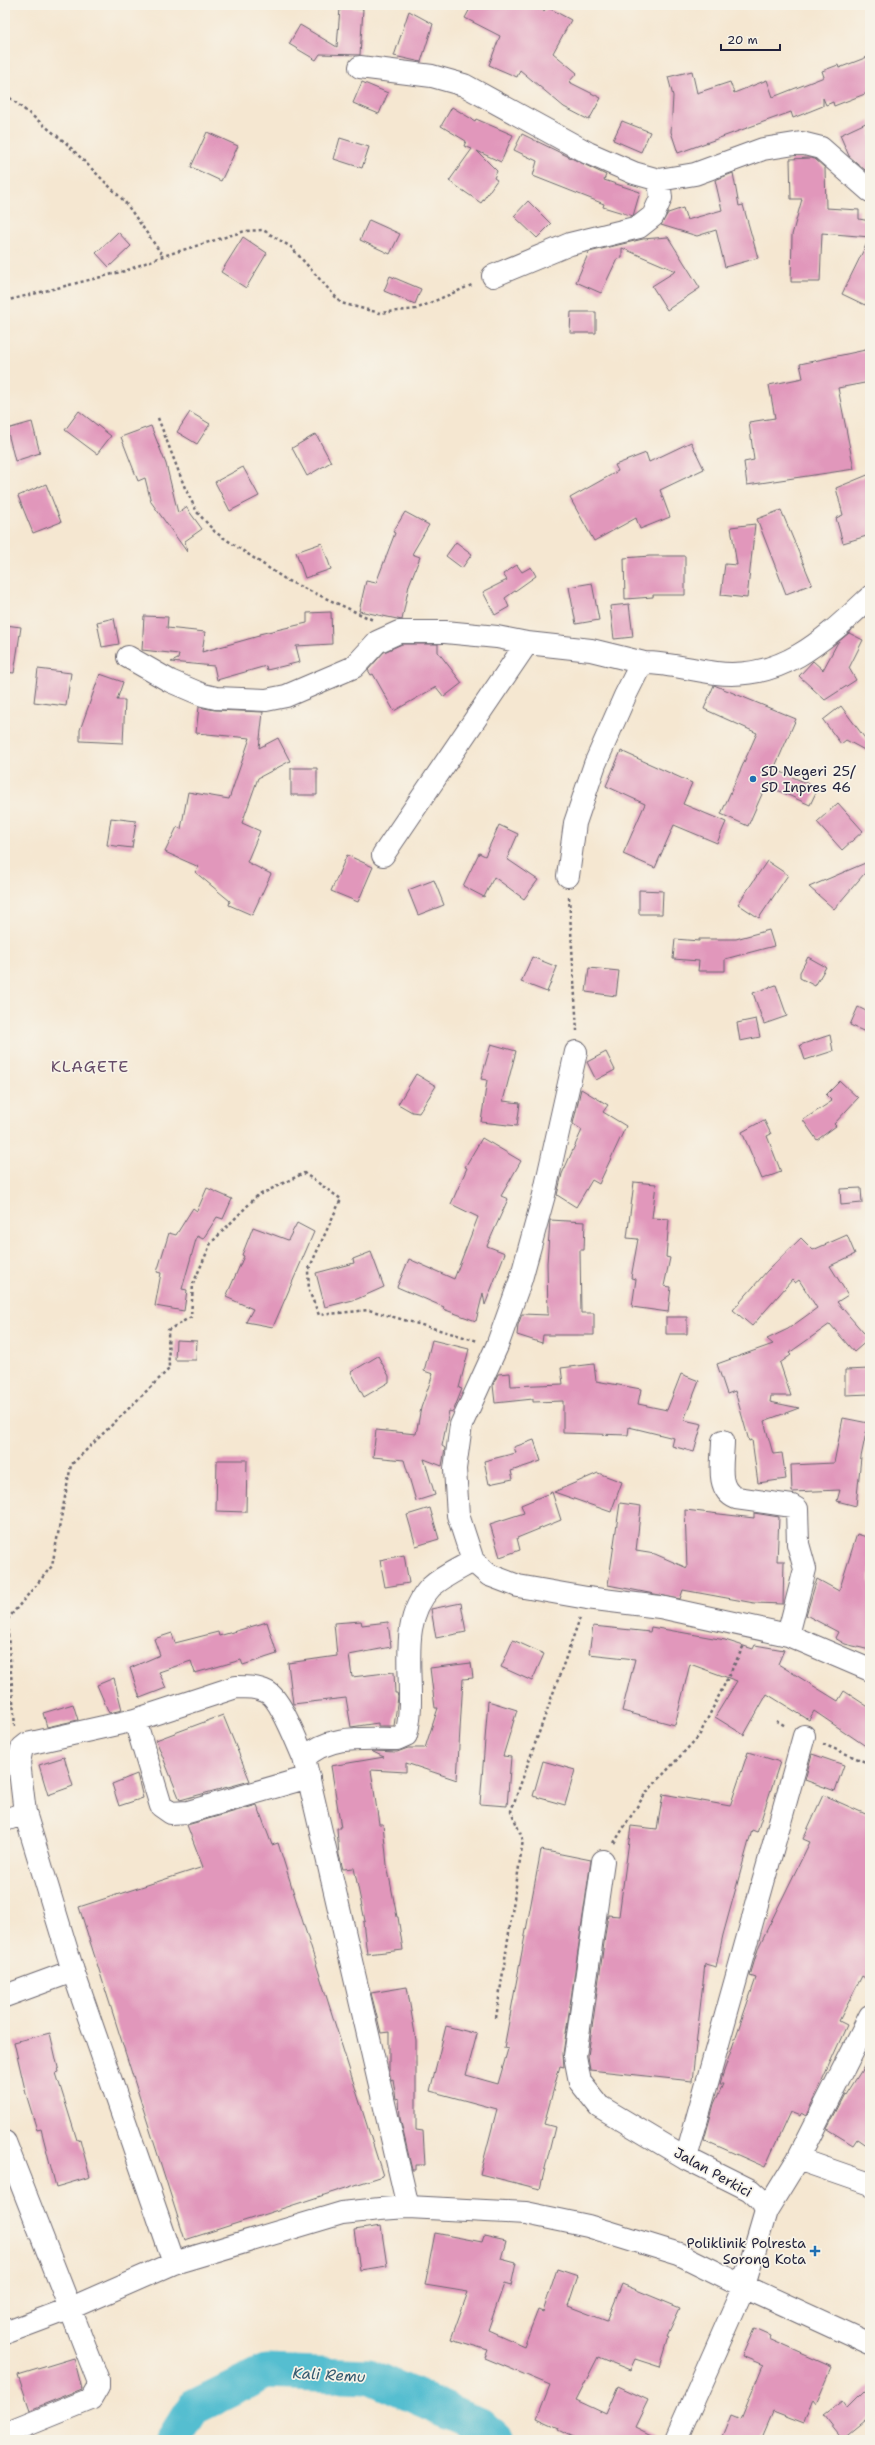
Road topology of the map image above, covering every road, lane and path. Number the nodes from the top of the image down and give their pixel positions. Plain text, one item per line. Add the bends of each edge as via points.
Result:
1 (360, 67) dead end
2 (5, 94) edge
3 (659, 180) junction
4 (870, 191) edge
5 (163, 256) junction
6 (493, 276) joint
7 (5, 301) edge
8 (158, 418) dead end
9 (870, 596) edge
10 (399, 632) junction
11 (527, 643) junction
12 (128, 657) dead end
13 (644, 663) junction
14 (383, 855) dead end
15 (568, 876) joint
16 (576, 1052) joint
17 (497, 1346) junction
18 (723, 1441) dead end
19 (473, 1561) junction
20 (586, 1598) junction
21 (754, 1627) junction
22 (788, 1635) junction
23 (870, 1670) edge
24 (135, 1720) junction
25 (804, 1736) dead end
26 (22, 1748) junction
27 (306, 1767) junction
28 (15, 1817) edge
29 (603, 1861) joint
30 (73, 1971) junction
31 (5, 1996) edge
32 (870, 2016) edge
33 (496, 2018) dead end
34 (5, 2142) edge
35 (686, 2158) junction
36 (798, 2159) junction
37 (870, 2184) edge
38 (408, 2207) junction
39 (766, 2211) junction
40 (174, 2263) junction
41 (744, 2286) junction
42 (69, 2309) junction
43 (5, 2333) edge
44 (870, 2344) edge
45 (5, 2434) edge
46 (676, 2440) edge

1 - 3 street via 432,76 464,85 588,153
2 - 5 path via 66,143 125,202
3 - 4 street via 695,174 763,149 801,143 821,148
3 - 6 street via 661,198 653,216 638,227 570,244
5 - 6 path via 245,231 263,230 291,248 341,303 380,313 416,308
5 - 7 path via 125,271
8 - 10 path via 197,512 215,532 288,581
9 - 13 street via 818,643 785,664 752,674 717,673
10 - 11 street via 446,632
10 - 12 street via 377,642 354,667 286,696 266,700 203,695 170,681
11 - 13 street via 591,650
11 - 14 street
13 - 15 street via 632,683 595,764 575,823
15 - 16 path
16 - 17 street via 544,1195 521,1279
17 - 19 street via 461,1425 455,1468 458,1515
17 - 26 path via 369,1310 319,1315 309,1291 308,1271 341,1199 304,1173 256,1196 211,1242 193,1284 191,1317 168,1330 169,1370 71,1465 52,1566 8,1620 14,1726
18 - 22 street via 722,1486 727,1494 736,1498 792,1506 797,1509 798,1544 805,1570
19 - 20 street via 489,1575 518,1586
19 - 27 street via 431,1588 417,1610 409,1639 411,1718 406,1734 397,1740 332,1741 315,1748
20 - 21 street via 660,1607
20 - 33 path via 511,1811 523,1840
21 - 22 street
21 - 29 path via 699,1736 645,1794
22 - 23 street
24 - 26 street via 27,1744
24 - 27 street via 236,1687 253,1687 269,1693 278,1703
24 - 27 street via 161,1806 171,1813 188,1812
25 - 35 street
26 - 28 street
27 - 38 street
28 - 30 street
29 - 35 street, Jalan Perkici via 575,2056 580,2082 599,2106
30 - 31 street
30 - 40 street
32 - 36 street
34 - 42 street
35 - 39 street, Jalan Perkici via 750,2190 761,2200
36 - 37 street
36 - 39 street
38 - 40 street via 342,2213
38 - 41 street via 526,2213 588,2226 679,2254
39 - 41 street
40 - 42 street
41 - 44 street
41 - 46 street
42 - 43 street
42 - 45 street via 98,2380 98,2387 91,2399

